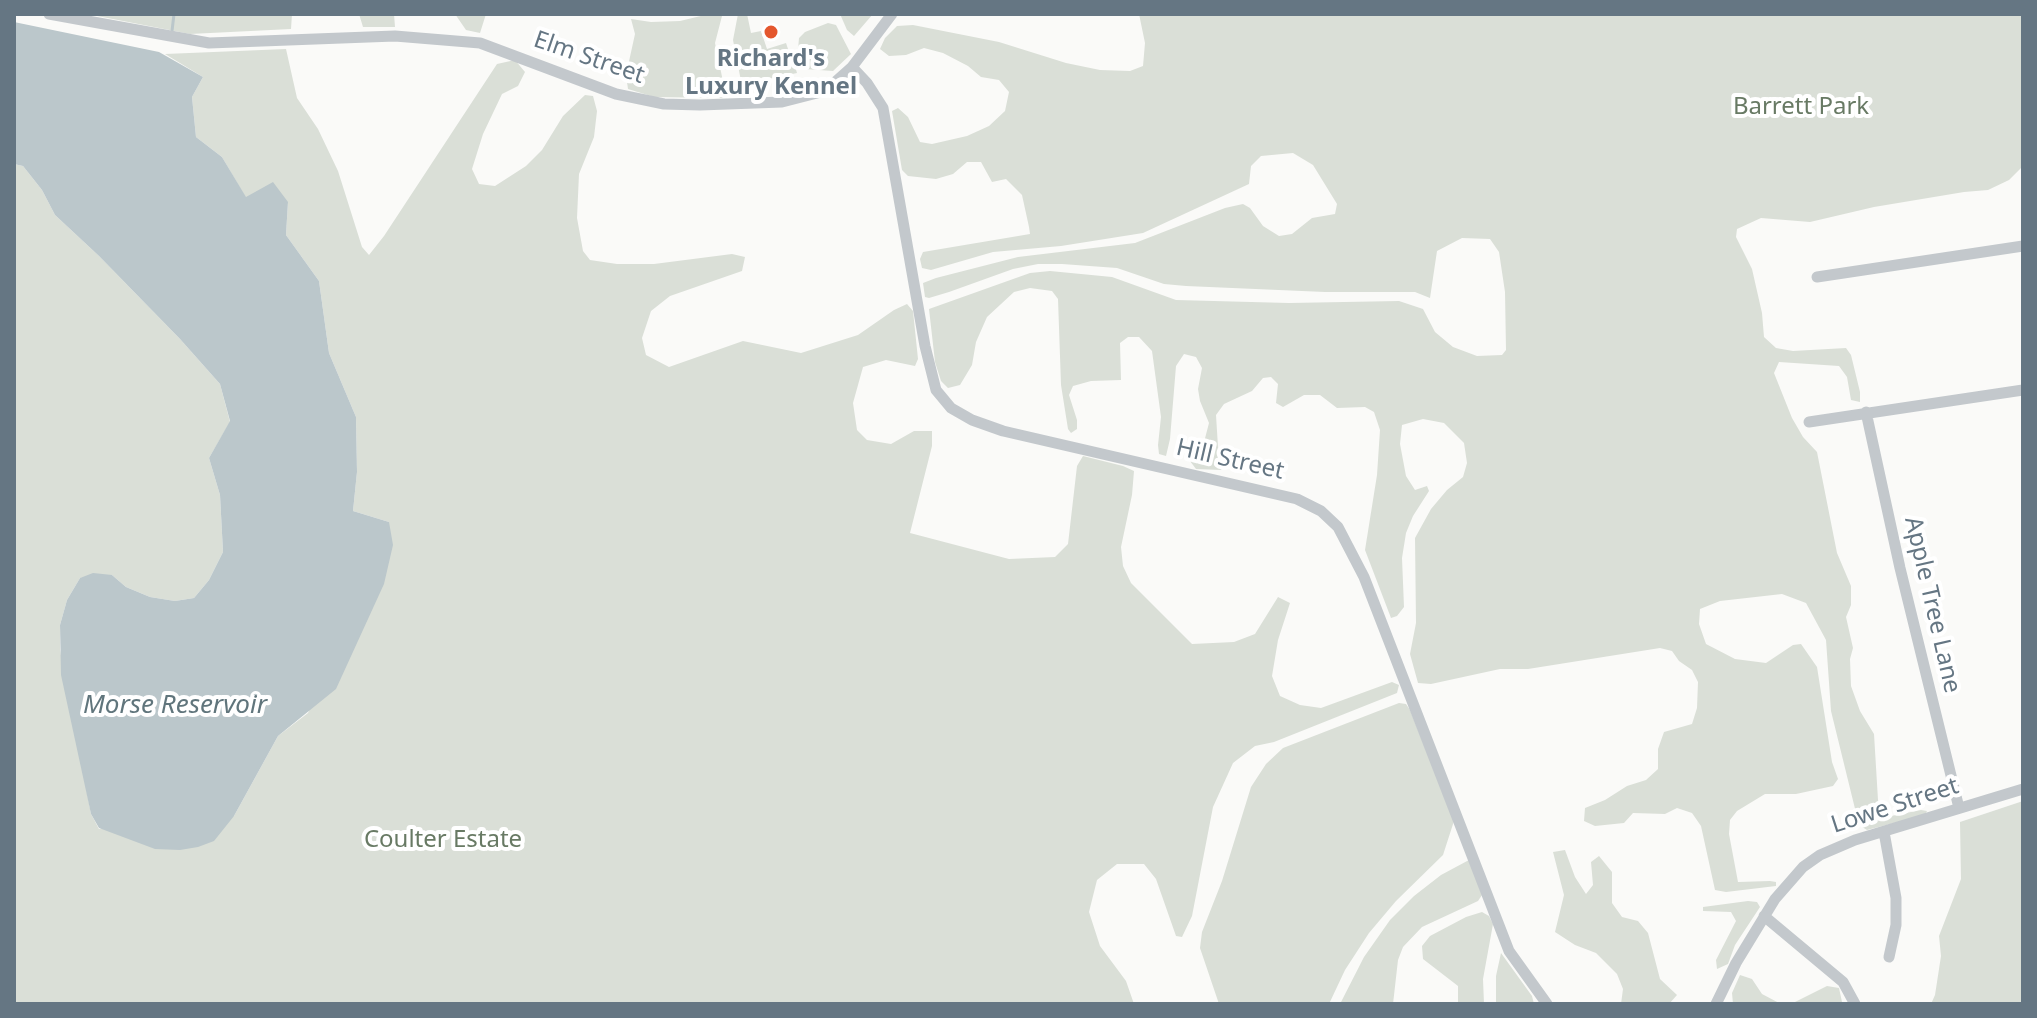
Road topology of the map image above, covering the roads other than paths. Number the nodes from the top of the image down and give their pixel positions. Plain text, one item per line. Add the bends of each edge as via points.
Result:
1 (49, 14) edge
2 (892, 14) edge
3 (852, 67) junction
4 (2023, 246) edge
5 (1817, 277) dead end
6 (2023, 390) edge
7 (1866, 412) junction
8 (1809, 422) dead end
9 (2023, 789) edge
10 (1959, 808) junction
11 (1884, 832) junction
12 (1764, 916) junction
13 (1889, 957) dead end
14 (1547, 1004) edge
15 (1716, 1004) edge
16 (1855, 1004) edge

1 - 3 street, Elm Street via 209,43 395,36 480,43 616,94 664,104 736,105 804,98 825,91
2 - 3 street, Elm Street
3 - 14 street, Hill Street via 883,108 936,390 951,408 993,428 1297,499 1338,527 1364,577 1509,951
4 - 5 street
6 - 7 street
7 - 8 street
7 - 10 street, Apple Tree Lane
9 - 10 street, Lowe Street
10 - 11 street, Lowe Street
11 - 12 street, Lowe Street via 1812,861
11 - 13 street via 1896,898
12 - 15 street, Lowe Street
12 - 16 street via 1843,982

